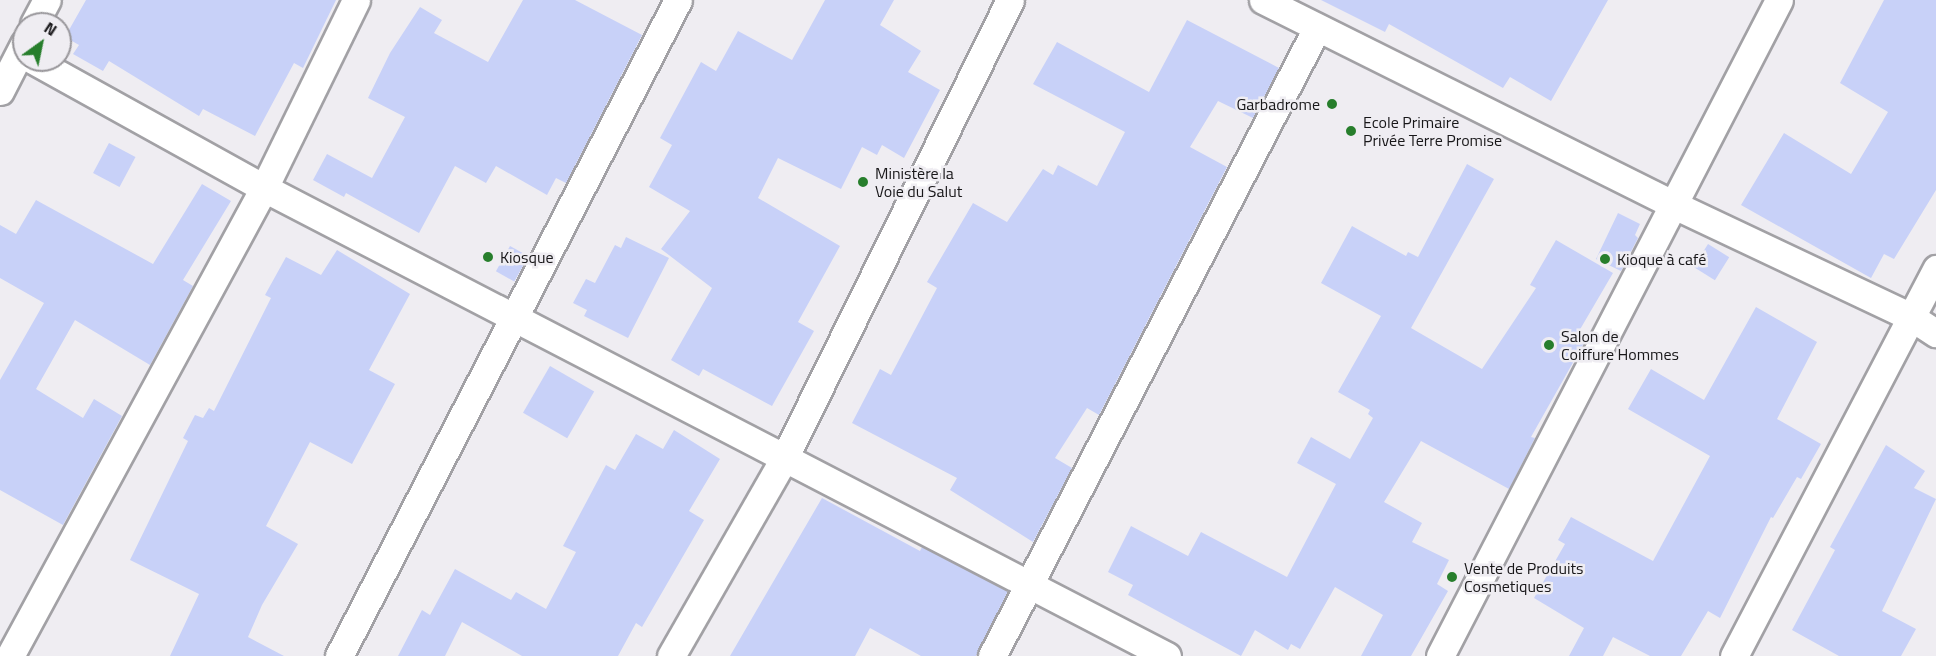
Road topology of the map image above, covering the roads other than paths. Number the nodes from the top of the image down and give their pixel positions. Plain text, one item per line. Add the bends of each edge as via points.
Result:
1 (356, 0) edge
2 (678, 0) edge
3 (1010, 0) edge
4 (1263, 0) edge
5 (1779, 0) edge
6 (1317, 28) junction
7 (12, 72) edge
8 (59, 72) edge
9 (0, 91) edge
10 (264, 188) junction
11 (1672, 204) junction
12 (1936, 270) edge
13 (1911, 317) junction
14 (515, 318) junction
15 (1936, 333) edge
16 (785, 457) junction
17 (1031, 584) junction
18 (10, 656) edge
19 (339, 656) edge
20 (671, 656) edge
21 (992, 656) edge
22 (1167, 656) edge
23 (1440, 656) edge
24 (1734, 656) edge

1 - 10 street
2 - 14 street
3 - 16 street
4 - 6 street
5 - 11 street
6 - 11 street
6 - 17 street
7 - 9 street
8 - 10 street
10 - 14 street
10 - 18 street
11 - 13 street
11 - 23 street
12 - 13 street
13 - 15 street
13 - 24 street
14 - 16 street
14 - 19 street
16 - 17 street
16 - 20 street
17 - 21 street
17 - 22 street

